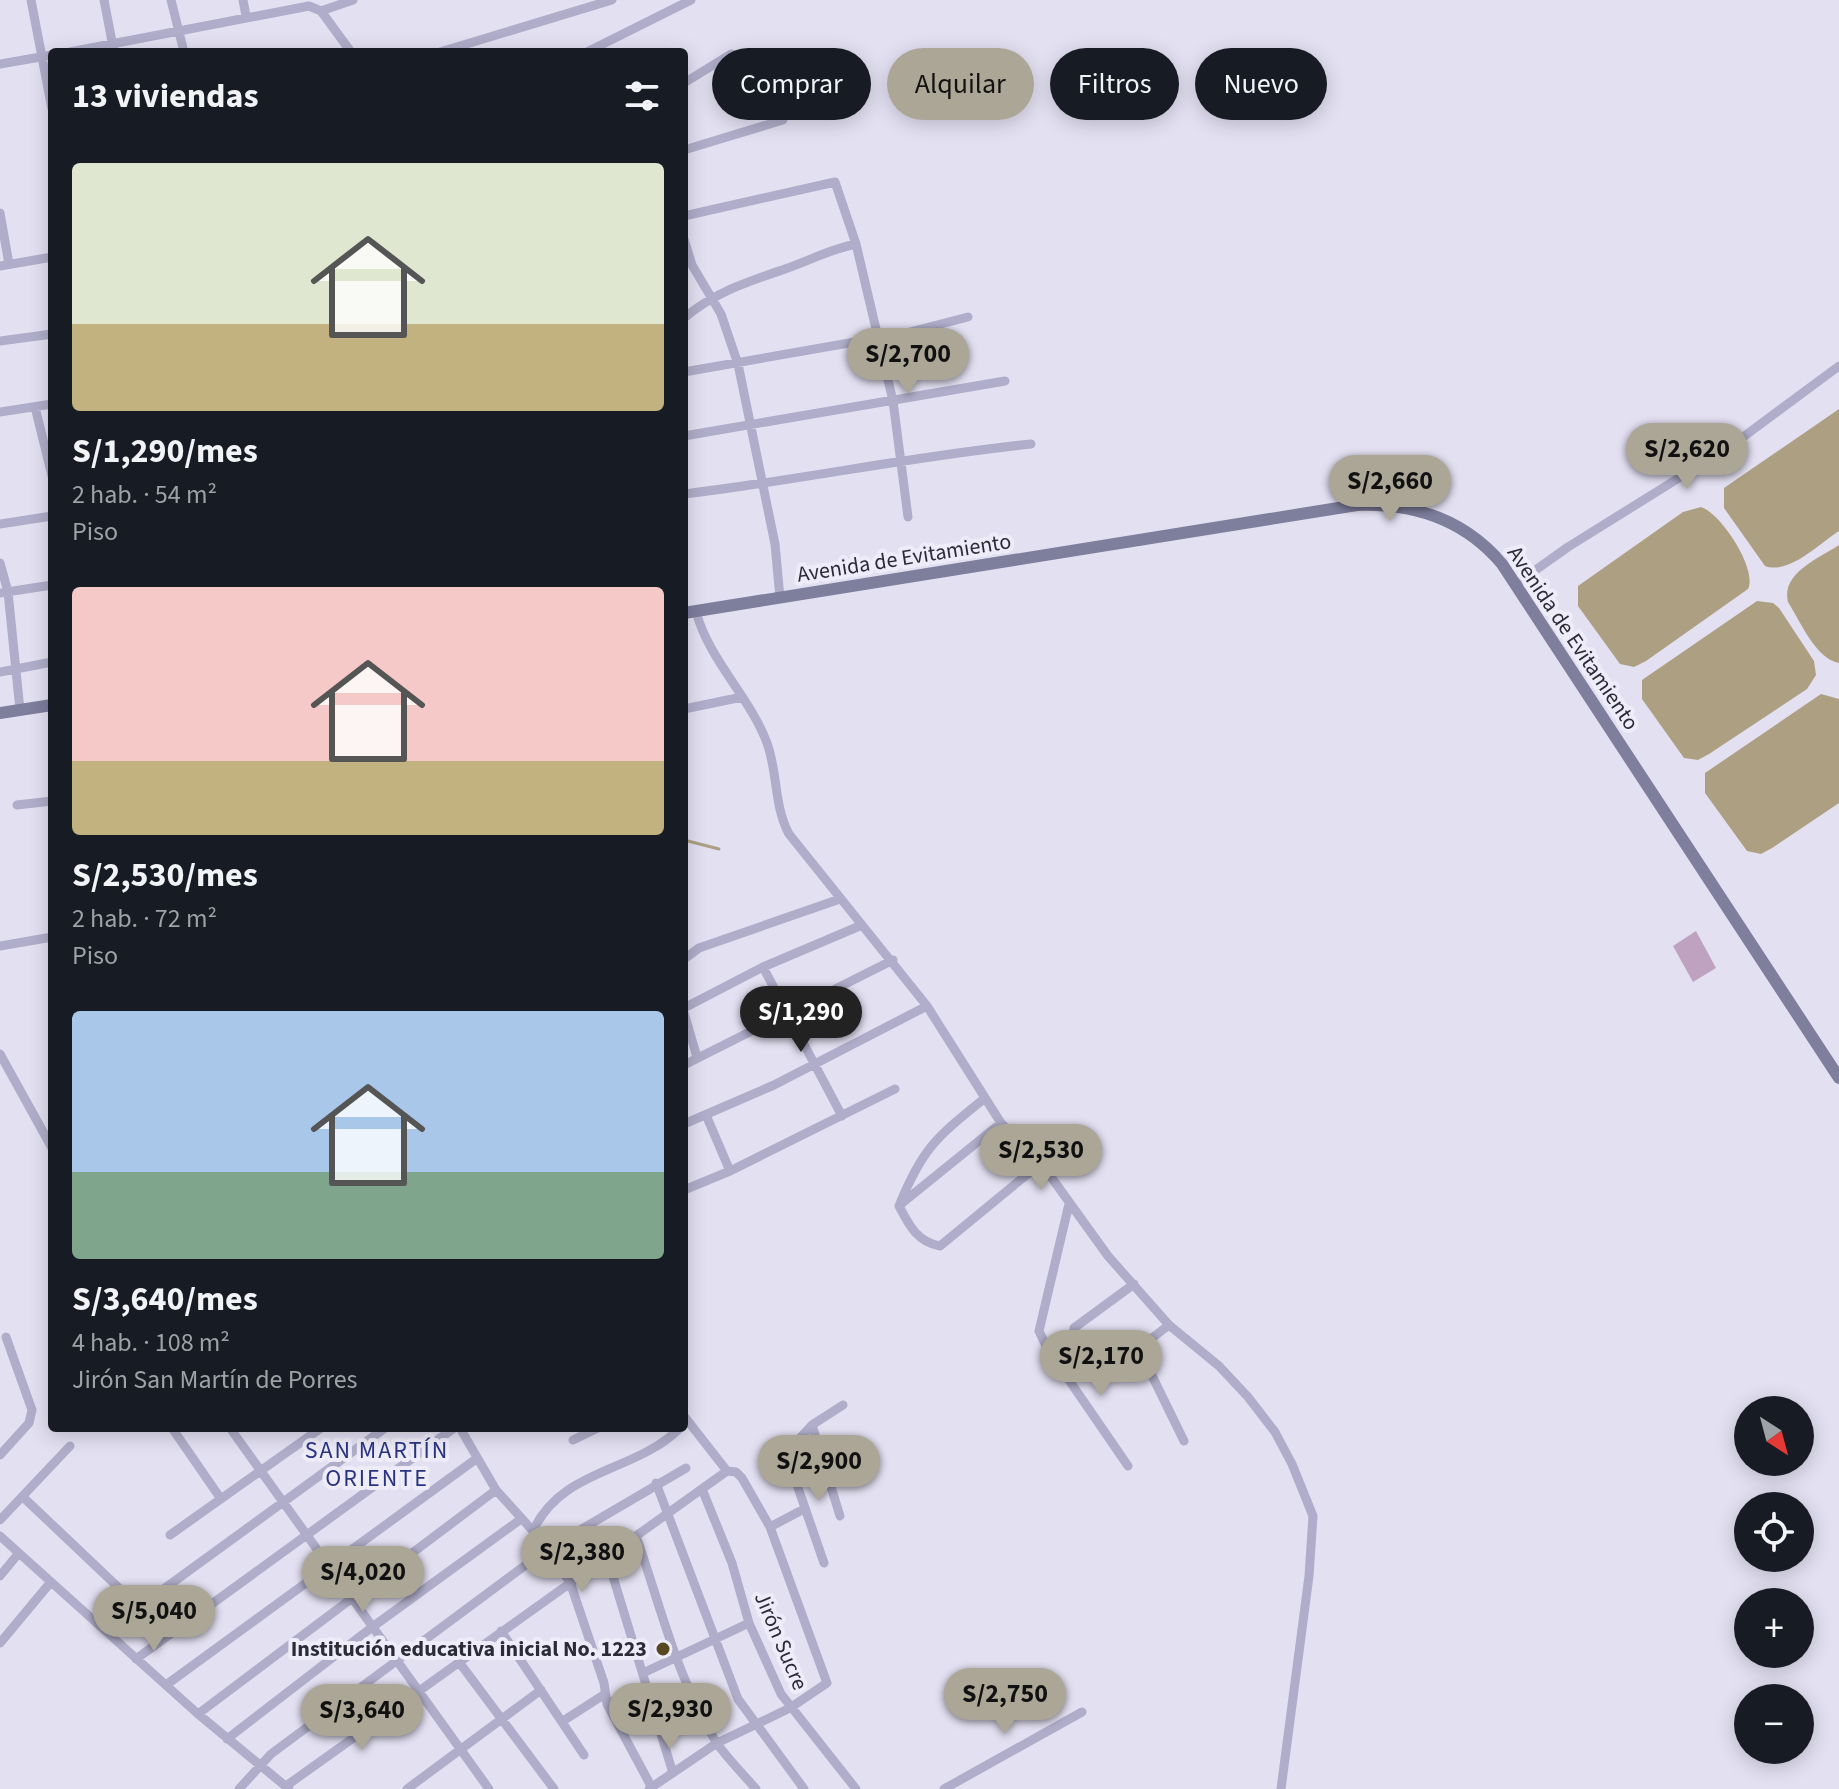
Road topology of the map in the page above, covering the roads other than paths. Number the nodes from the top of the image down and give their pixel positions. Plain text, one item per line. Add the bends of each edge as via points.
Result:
1 (31, 0) edge
2 (104, 0) edge
3 (171, 0) edge
4 (243, 0) edge
5 (353, 0) edge
6 (612, 0) edge
7 (691, 0) edge
8 (308, 3) edge
9 (321, 11) junction
10 (246, 16) junction
11 (181, 32) junction
12 (610, 40) junction
13 (113, 48) edge
14 (183, 48) edge
15 (348, 48) edge
16 (453, 48) edge
17 (595, 48) edge
18 (614, 48) edge
19 (47, 56) edge
20 (0, 64) edge
21 (712, 66) edge
22 (688, 81) edge
23 (783, 120) dead end
24 (688, 149) edge
25 (0, 213) edge
26 (688, 215) edge
27 (856, 244) junction
28 (48, 258) edge
29 (5, 265) edge
30 (688, 267) edge
31 (710, 298) junction
32 (688, 315) edge
33 (968, 317) dead end
34 (48, 335) edge
35 (878, 337) junction
36 (0, 341) edge
37 (738, 364) junction
38 (1839, 366) edge
39 (688, 371) edge
40 (1005, 381) dead end
41 (893, 401) junction
42 (48, 405) edge
43 (35, 407) junction
44 (0, 412) edge
45 (749, 425) junction
46 (688, 435) edge
47 (1031, 444) dead end
48 (48, 460) edge
49 (898, 460) junction
50 (762, 485) junction
51 (688, 494) edge
52 (48, 517) edge
53 (908, 517) dead end
54 (0, 524) edge
55 (0, 563) edge
56 (1516, 584) junction
57 (48, 586) edge
58 (4, 593) edge
59 (780, 598) junction
60 (690, 612) edge
61 (48, 663) edge
62 (18, 668) junction
63 (0, 672) edge
64 (742, 697) junction
65 (48, 706) edge
66 (688, 708) edge
67 (20, 710) junction
68 (0, 713) edge
69 (48, 801) edge
70 (17, 805) dead end
71 (840, 899) junction
72 (862, 925) junction
73 (48, 938) edge
74 (0, 946) edge
75 (688, 956) edge
76 (893, 960) junction
77 (763, 967) junction
78 (927, 1006) junction
79 (688, 1008) edge
80 (788, 1015) junction
81 (688, 1024) edge
82 (0, 1054) edge
83 (697, 1057) junction
84 (688, 1063) edge
85 (814, 1065) junction
86 (1835, 1068) edge
87 (1839, 1078) edge
88 (895, 1089) dead end
89 (985, 1098) junction
90 (706, 1115) junction
91 (842, 1116) junction
92 (688, 1122) edge
93 (1001, 1123) junction
94 (48, 1141) edge
95 (1041, 1163) junction
96 (730, 1171) junction
97 (688, 1188) edge
98 (1069, 1204) junction
99 (899, 1206) junction
100 (1134, 1284) junction
101 (1169, 1325) junction
102 (6, 1337) dead end
103 (1138, 1347) junction
104 (1053, 1357) junction
105 (1113, 1368) dead end
106 (843, 1405) dead end
107 (812, 1425) junction
108 (688, 1427) edge
109 (175, 1432) edge
110 (234, 1432) edge
111 (315, 1432) edge
112 (380, 1432) edge
113 (451, 1432) edge
114 (459, 1432) edge
115 (590, 1432) edge
116 (672, 1432) edge
117 (573, 1440) dead end
118 (1184, 1441) dead end
119 (70, 1446) dead end
120 (0, 1455) edge
121 (476, 1459) junction
122 (1128, 1466) dead end
123 (686, 1468) dead end
124 (259, 1471) junction
125 (727, 1471) junction
126 (656, 1483) junction
127 (702, 1489) junction
128 (496, 1490) junction
129 (23, 1497) junction
130 (221, 1499) junction
131 (282, 1503) junction
132 (804, 1509) junction
133 (668, 1512) junction
134 (840, 1516) dead end
135 (521, 1519) junction
136 (0, 1520) edge
137 (770, 1527) junction
138 (533, 1531) junction
139 (170, 1535) dead end
140 (305, 1535) junction
141 (0, 1536) edge
142 (636, 1536) junction
143 (546, 1550) junction
144 (18, 1554) junction
145 (607, 1557) junction
146 (824, 1563) dead end
147 (328, 1567) junction
148 (0, 1576) edge
149 (570, 1582) junction
150 (50, 1583) junction
151 (350, 1598) junction
152 (139, 1607) junction
153 (749, 1623) junction
154 (371, 1628) junction
155 (501, 1631) junction
156 (164, 1637) junction
157 (713, 1641) junction
158 (0, 1643) edge
159 (136, 1659) junction
160 (677, 1659) junction
161 (394, 1661) junction
162 (459, 1662) junction
163 (643, 1673) junction
164 (166, 1685) junction
165 (645, 1686) junction
166 (541, 1690) junction
167 (419, 1692) junction
168 (606, 1699) junction
169 (790, 1708) junction
170 (1082, 1712) dead end
171 (198, 1714) junction
172 (502, 1720) junction
173 (563, 1721) junction
174 (754, 1726) junction
175 (227, 1739) junction
176 (717, 1743) junction
177 (461, 1750) junction
178 (584, 1755) dead end
179 (258, 1765) junction
180 (672, 1770) junction
181 (287, 1788) edge
182 (650, 1788) edge
183 (239, 1789) edge
184 (407, 1789) edge
185 (489, 1789) edge
186 (554, 1789) edge
187 (756, 1789) edge
188 (804, 1789) edge
189 (856, 1789) edge
190 (944, 1789) edge
191 (1281, 1789) edge

1 - 19 street
2 - 13 street
3 - 11 street
4 - 10 street
5 - 9 street
6 - 16 street
7 - 12 street
8 - 9 street
8 - 10 street
9 - 15 street
10 - 11 street
11 - 13 street
11 - 14 street
12 - 17 street
12 - 18 street
19 - 20 street
21 - 22 street
23 - 24 street
25 - 29 street
26 - 27 street via 833,181
27 - 31 street
27 - 35 street
28 - 29 street
30 - 31 street
31 - 32 street
31 - 37 street
33 - 35 street
34 - 36 street
35 - 37 street
35 - 41 street
37 - 39 street
37 - 45 street
38 - 56 street via 1735,443
40 - 41 street
41 - 45 street
41 - 49 street
42 - 43 street
43 - 44 street
43 - 48 street
45 - 46 street
45 - 50 street
47 - 49 street
49 - 50 street
49 - 53 street
50 - 51 street
50 - 59 street
52 - 54 street
55 - 58 street
56 - 59 street, Avenida de Evitamiento via 1491,552 1460,528 1434,515 1386,504
56 - 86 street, Avenida de Evitamiento
57 - 58 street
58 - 62 street
59 - 60 street, Avenida de Evitamiento
60 - 64 street
61 - 62 street
62 - 63 street
62 - 67 street
64 - 66 street
64 - 71 street via 769,748 785,826
65 - 67 street
67 - 68 street
69 - 70 street
71 - 72 street
71 - 75 street
72 - 76 street
72 - 77 street
73 - 74 street
76 - 78 street
76 - 80 street
77 - 79 street
77 - 80 street
78 - 85 street
78 - 89 street
80 - 83 street
80 - 85 street
81 - 83 street
82 - 94 street
83 - 84 street
85 - 90 street
85 - 91 street
86 - 87 street, Avenida de Evitamiento
88 - 91 street
89 - 93 street
89 - 99 street via 934,1139
90 - 92 street
90 - 96 street
91 - 96 street
93 - 95 street
93 - 99 street
95 - 98 street
95 - 99 street via 940,1246 913,1232
96 - 97 street
98 - 100 street
98 - 104 street via 1039,1331
100 - 101 street
100 - 104 street via 1074,1328 1072,1342
101 - 103 street
101 - 191 street via 1219,1366 1262,1415 1310,1502 1309,1576
102 - 120 street via 32,1410 29,1423
103 - 105 street
103 - 118 street
104 - 122 street
106 - 107 street
107 - 132 street via 786,1453
107 - 134 street
108 - 125 street
109 - 130 street
110 - 124 street
111 - 124 street
112 - 131 street
113 - 140 street
114 - 121 street
115 - 117 street
116 - 138 street via 656,1446 564,1491 543,1509
119 - 129 street
121 - 128 street
121 - 147 street
123 - 126 street
124 - 130 street
124 - 131 street
125 - 127 street
125 - 137 street via 742,1478
126 - 133 street
126 - 143 street
127 - 133 street
127 - 153 street, Jirón Sucre
128 - 135 street
128 - 151 street
129 - 136 street
129 - 152 street
130 - 139 street
131 - 140 street
131 - 152 street
132 - 137 street
132 - 146 street
133 - 142 street
133 - 157 street
135 - 138 street
135 - 154 street
137 - 169 street via 827,1683
138 - 143 street
140 - 147 street
140 - 156 street
141 - 144 street
142 - 145 street
142 - 160 street
143 - 149 street
143 - 161 street
144 - 148 street
144 - 150 street
145 - 149 street
145 - 163 street
147 - 151 street
147 - 164 street
149 - 155 street
149 - 168 street
150 - 158 street
150 - 159 street
151 - 154 street
151 - 171 street
152 - 156 street
153 - 157 street
153 - 169 street, Jirón Sucre
154 - 161 street
154 - 175 street
155 - 162 street
155 - 166 street
156 - 159 street
157 - 160 street
157 - 174 street
159 - 164 street
160 - 163 street
160 - 176 street
161 - 167 street
161 - 179 street
162 - 167 street
162 - 172 street
163 - 165 street
164 - 171 street
165 - 168 street
165 - 180 street
166 - 172 street
166 - 173 street
167 - 177 street
167 - 181 street
168 - 173 street
168 - 182 street
169 - 174 street
169 - 189 street, Jirón Sucre
170 - 190 street
171 - 175 street
172 - 177 street
172 - 186 street
173 - 178 street
174 - 176 street
174 - 188 street
175 - 179 street
176 - 180 street
176 - 187 street
177 - 184 street
177 - 185 street
179 - 181 street
179 - 183 street
180 - 182 street

